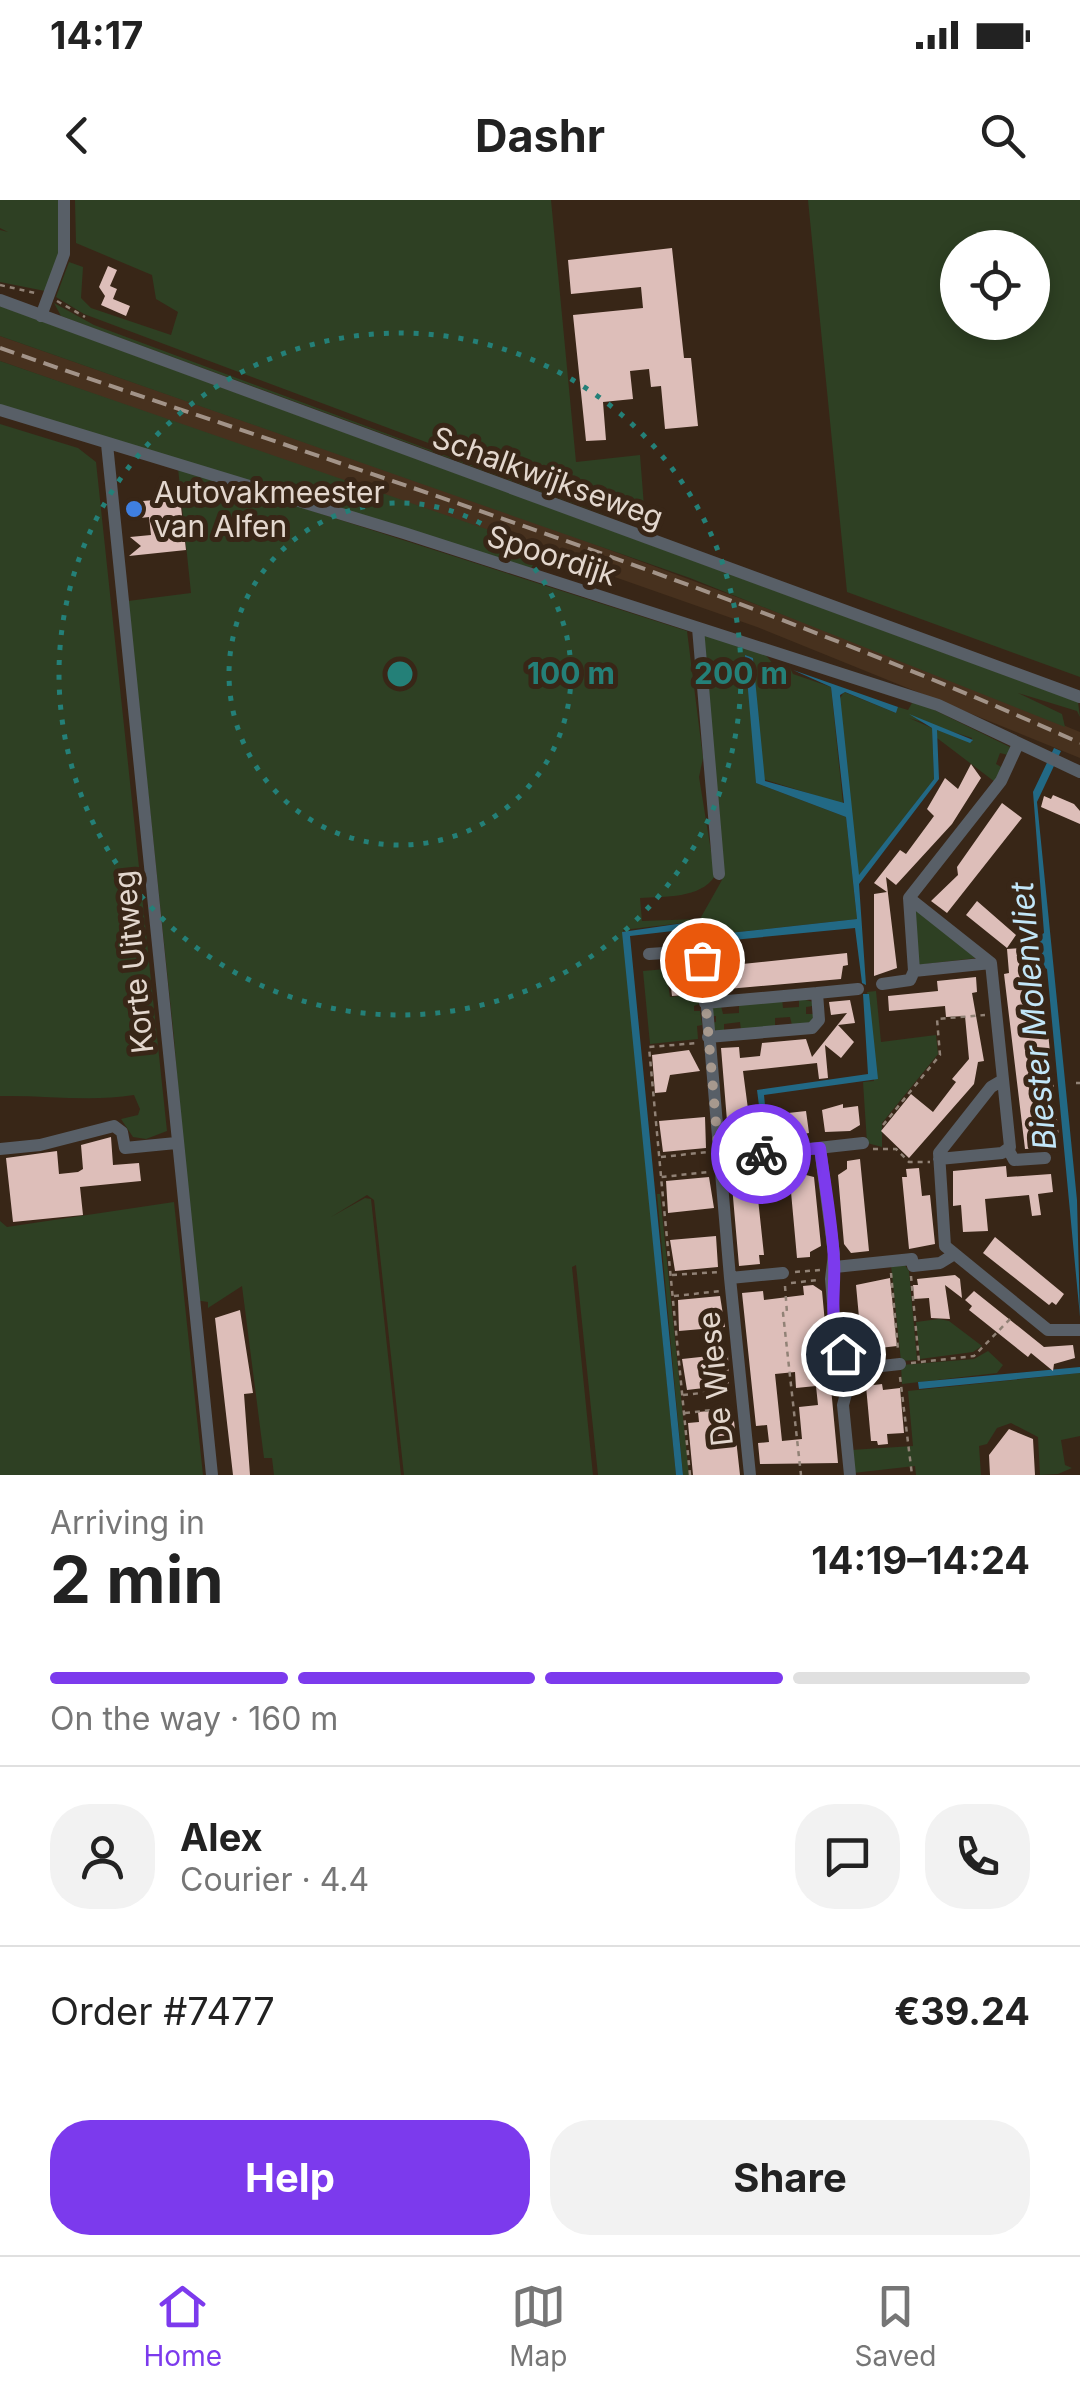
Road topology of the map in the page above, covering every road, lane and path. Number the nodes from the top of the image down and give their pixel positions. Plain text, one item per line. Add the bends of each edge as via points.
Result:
1 (64, 200) edge
2 (0, 285) edge
3 (49, 298) junction
4 (0, 300) edge
5 (41, 316) junction
6 (0, 410) edge
7 (107, 444) junction
8 (698, 628) junction
9 (1080, 698) edge
10 (1018, 744) junction
11 (1080, 772) edge
12 (719, 874) dead end
13 (909, 898) junction
14 (649, 954) dead end
15 (991, 963) junction
16 (914, 972) junction
17 (882, 984) dead end
18 (858, 989) dead end
19 (817, 993) junction
20 (705, 1003) junction
21 (997, 1014) junction
22 (708, 1040) junction
23 (1003, 1080) junction
24 (884, 1126) dead end
25 (176, 1143) junction
26 (862, 1144) joint
27 (820, 1148) junction
28 (0, 1149) edge
29 (1008, 1149) junction
30 (659, 1157) junction
31 (1045, 1158) dead end
32 (719, 1160) junction
33 (938, 1161) junction
34 (661, 1177) junction
35 (953, 1255) junction
36 (913, 1266) junction
37 (783, 1273) joint
38 (833, 1273) junction
39 (671, 1276) junction
40 (730, 1279) junction
41 (672, 1296) junction
42 (1020, 1308) junction
43 (1080, 1330) edge
44 (919, 1362) junction
45 (900, 1364) joint
46 (845, 1370) junction
47 (740, 1388) junction
48 (683, 1395) junction
49 (743, 1407) junction
50 (685, 1413) junction
51 (212, 1475) edge
52 (690, 1475) edge
53 (750, 1475) edge
54 (801, 1475) edge
55 (850, 1475) edge

1 - 3 street via 66,244
2 - 3 path
3 - 5 street
4 - 5 street, Schalkwijkseweg
5 - 9 street, Schalkwijkseweg
6 - 7 street, Spoordijk
7 - 8 street, Spoordijk
7 - 25 street, Korte Uitweg
8 - 10 street, Spoordijk via 938,706
8 - 12 street
10 - 11 street, Spoordijk
10 - 13 street via 1001,780
13 - 15 street
13 - 16 street
14 - 20 street, De Wiese via 699,954
15 - 16 street
15 - 21 street
16 - 17 street via 910,980
18 - 19 street
19 - 20 street
19 - 22 street via 819,1020 812,1028
20 - 22 street, De Wiese
21 - 23 street
21 - 24 path via 937,1019 940,1055
22 - 30 path via 649,1048
22 - 32 street, De Wiese
23 - 29 street
23 - 33 street via 966,1117
25 - 28 street via 125,1148 114,1126
25 - 51 street, Korte Uitweg
26 - 27 street
26 - 33 path via 896,1149 910,1162
27 - 32 street
27 - 38 street
29 - 31 street via 1014,1160
29 - 33 street
30 - 32 path
30 - 34 path
32 - 34 path
32 - 40 street, De Wiese
33 - 35 street via 944,1241
34 - 39 path
35 - 36 street
35 - 42 street
36 - 38 street via 912,1259
36 - 44 path
37 - 38 path
37 - 40 street, De Wiese
38 - 46 street via 836,1340
38 - 54 path via 785,1284
39 - 40 path
39 - 41 path
40 - 41 path
40 - 47 street, De Wiese
41 - 48 path
42 - 43 street via 1051,1332
42 - 44 path via 980,1354
44 - 45 path
45 - 46 street
46 - 55 street
47 - 48 path
47 - 49 street, De Wiese
48 - 50 path
49 - 50 path
49 - 53 street, De Wiese
50 - 52 path

